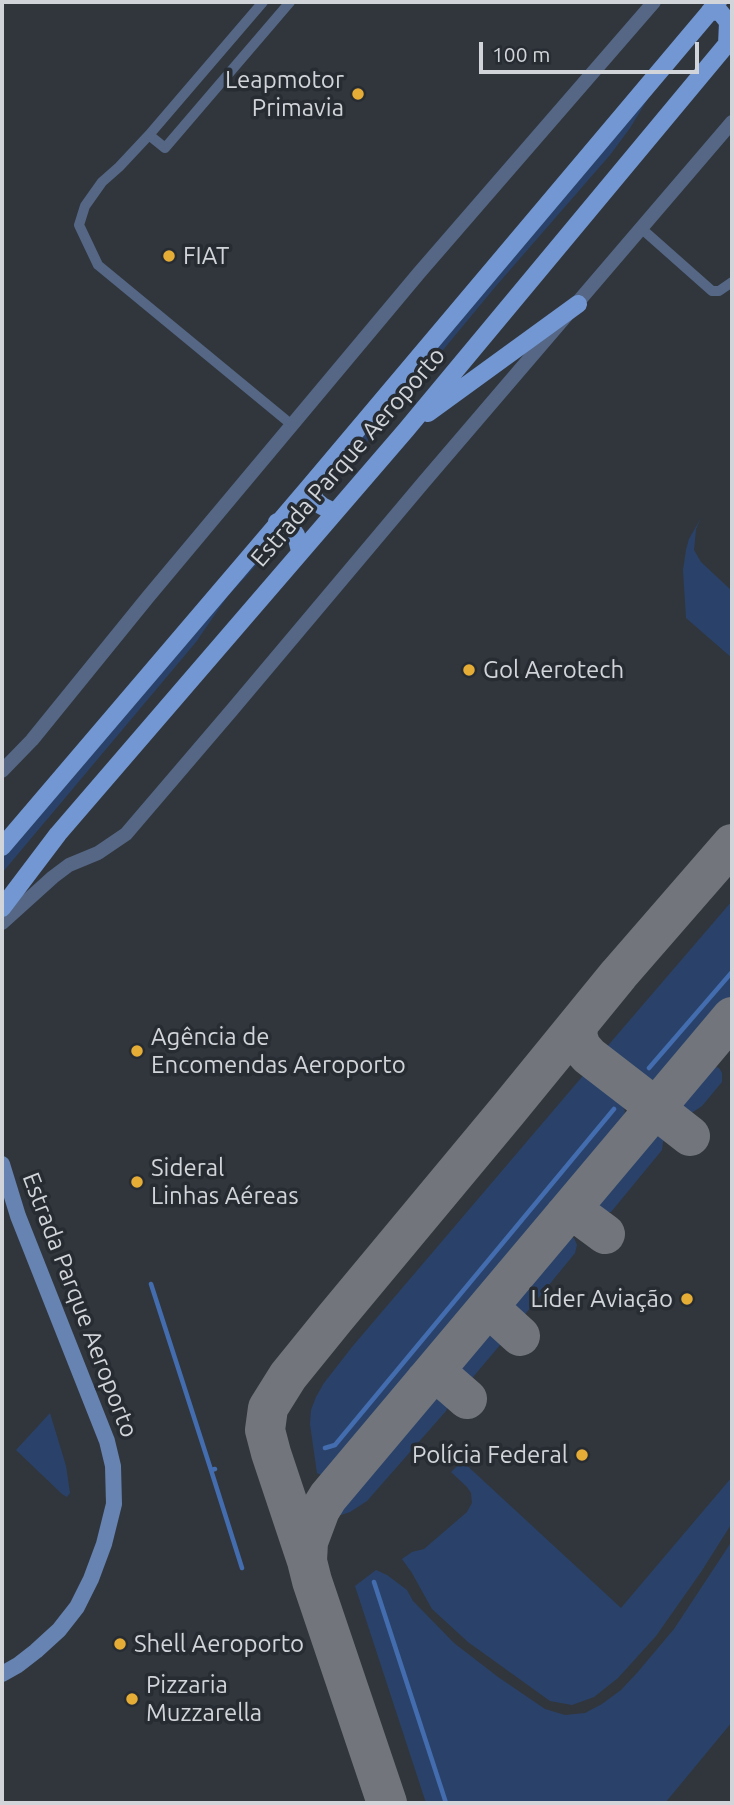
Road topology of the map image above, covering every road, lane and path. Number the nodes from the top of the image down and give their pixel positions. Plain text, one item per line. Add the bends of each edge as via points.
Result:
1 (263, 2) edge
2 (290, 2) edge
3 (653, 2) edge
4 (714, 6) edge
5 (729, 41) edge
6 (209, 65) junction
7 (225, 80) junction
8 (732, 122) edge
9 (149, 135) junction
10 (642, 229) junction
11 (732, 282) edge
12 (578, 304) junction
13 (292, 425) junction
14 (405, 430) junction
15 (309, 487) junction
16 (334, 512) junction
17 (277, 522) junction
18 (300, 551) junction
19 (2, 771) edge
20 (2, 847) edge
21 (2, 908) edge
22 (2, 923) edge
23 (2, 1164) edge
24 (2, 1192) edge
25 (18, 1216) junction
26 (10, 1665) edge
27 (2, 1674) edge

1 - 6 street
2 - 7 street
3 - 13 street
4 - 5 main road via 728,22
4 - 15 main road, Estrada Parque Aeroporto
5 - 14 main road, Estrada Parque Aeroporto
6 - 7 street
6 - 9 street
7 - 9 street via 165,148
8 - 10 street
9 - 13 street via 85,206 79,225 86,244 98,265
10 - 11 street via 712,291
10 - 12 street
12 - 14 main road
12 - 22 street via 126,834 69,865
13 - 19 street
14 - 16 main road, Estrada Parque Aeroporto
15 - 16 main road via 316,501
15 - 17 main road, Estrada Parque Aeroporto
16 - 18 main road, Estrada Parque Aeroporto
17 - 18 main road via 291,528
17 - 20 main road, Estrada Parque Aeroporto
18 - 21 main road, Estrada Parque Aeroporto via 58,834
23 - 25 main road, Estrada Parque Aeroporto
24 - 25 main road
25 - 26 main road, Estrada Parque Aeroporto via 107,1441 114,1504 92,1579 77,1607 59,1630
26 - 27 main road, Estrada Parque Aeroporto

